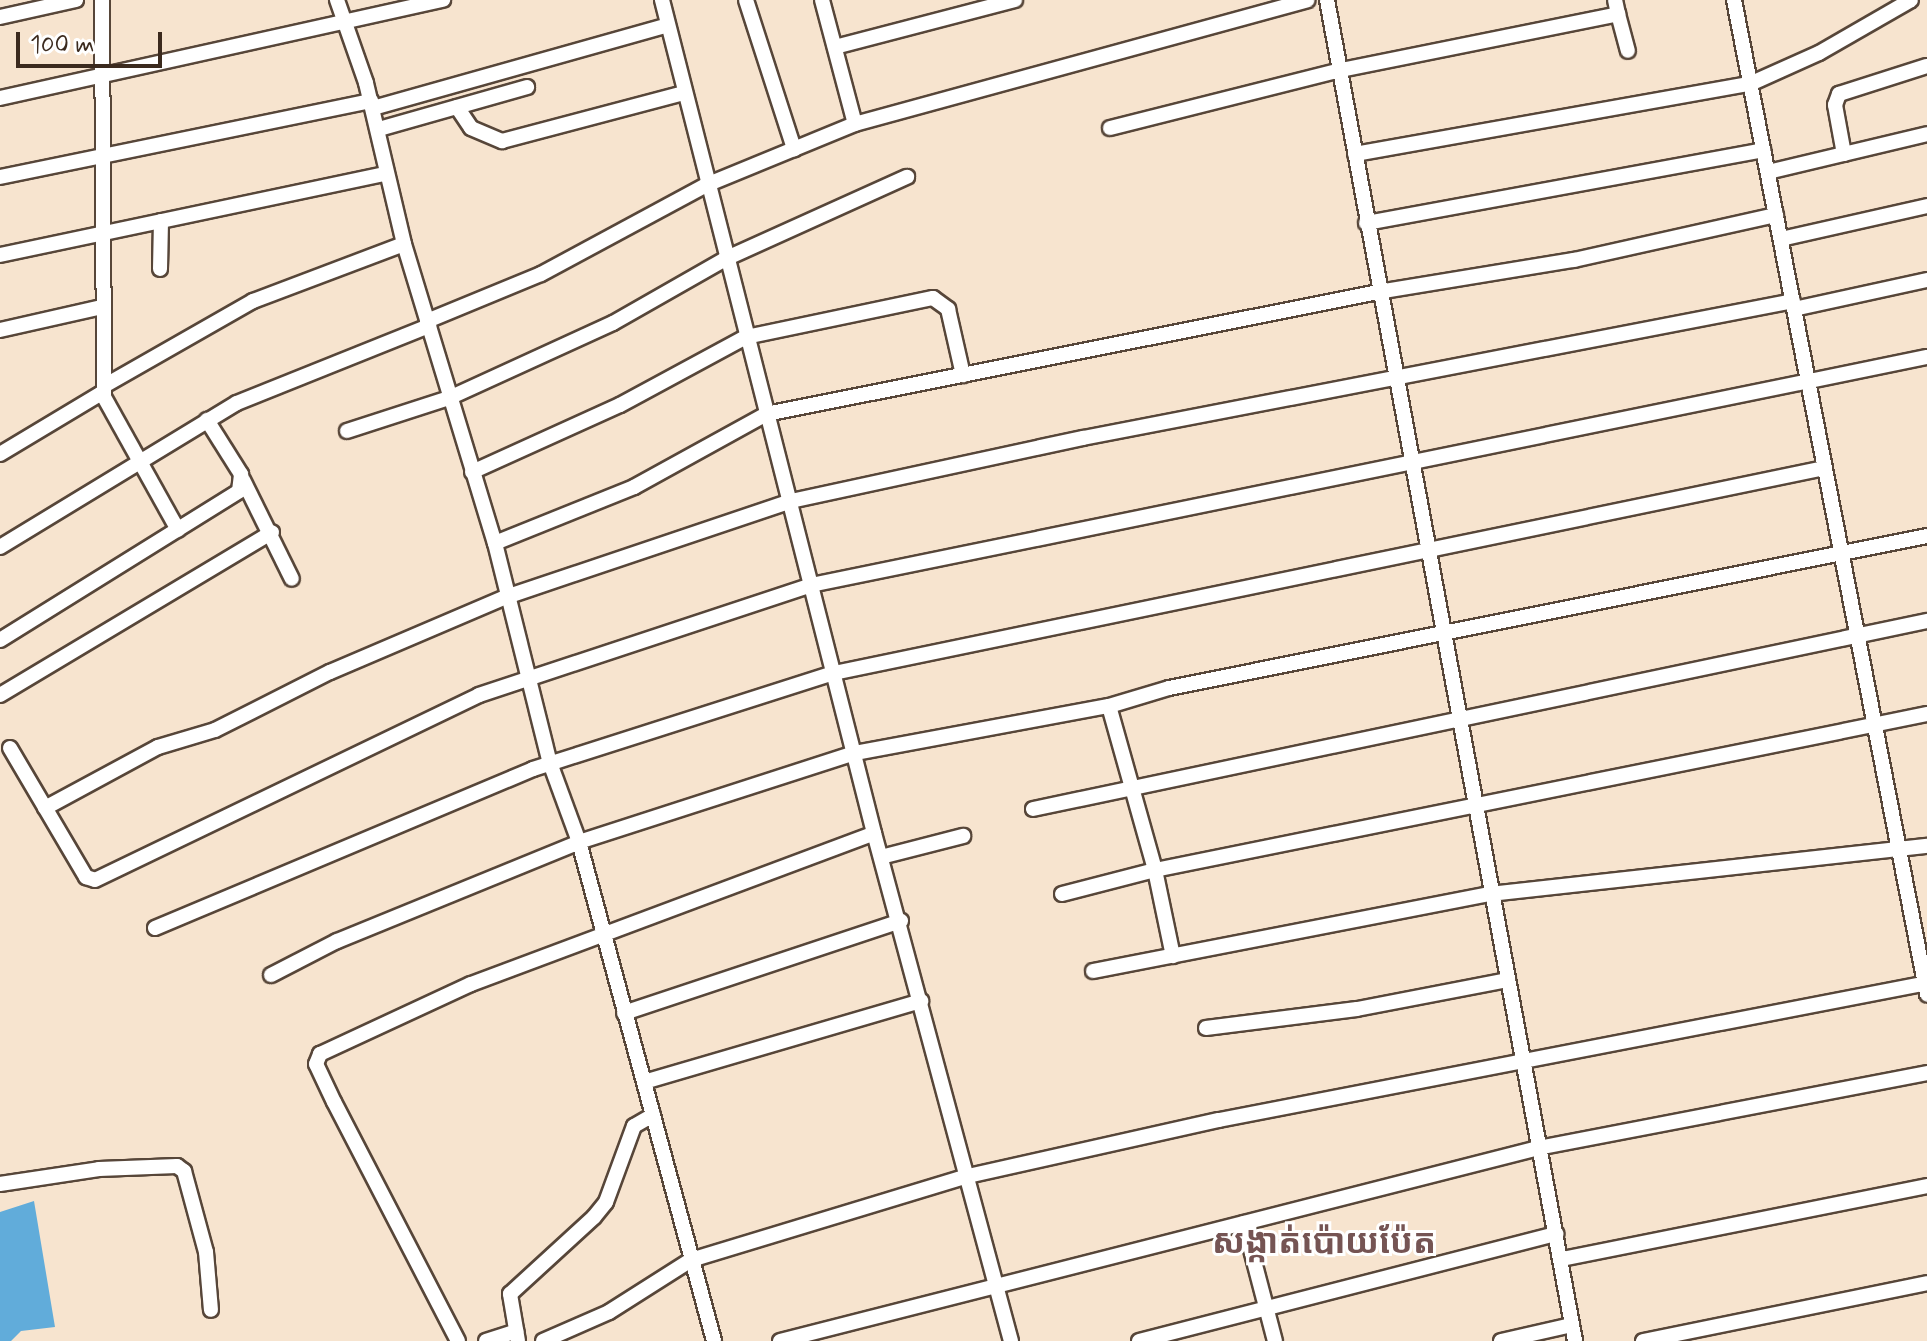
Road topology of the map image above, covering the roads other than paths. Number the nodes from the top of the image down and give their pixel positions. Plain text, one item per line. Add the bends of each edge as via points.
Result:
1 (76, 0) edge
2 (102, 0) edge
3 (337, 0) edge
4 (443, 0) edge
5 (662, 0) edge
6 (746, 0) edge
7 (822, 0) edge
8 (1015, 0) edge
9 (1307, 0) edge
10 (1327, 0) edge
11 (1734, 0) edge
12 (1911, 0) edge
13 (1616, 7) edge
14 (0, 17) edge
15 (344, 20) junction
16 (668, 25) junction
17 (835, 47) junction
18 (1628, 51) dead end
19 (1927, 66) edge
20 (1341, 70) junction
21 (101, 75) junction
22 (1752, 83) junction
23 (527, 87) dead end
24 (684, 93) junction
25 (0, 98) edge
26 (372, 104) junction
27 (457, 107) junction
28 (855, 124) junction
29 (1110, 128) dead end
30 (379, 129) junction
31 (1927, 134) edge
32 (794, 149) junction
33 (1763, 150) junction
34 (100, 154) junction
35 (1355, 154) junction
36 (1844, 154) junction
37 (1768, 172) junction
38 (386, 174) junction
39 (0, 177) edge
40 (907, 177) dead end
41 (706, 185) junction
42 (1927, 206) edge
43 (1776, 215) junction
44 (161, 221) junction
45 (1366, 223) junction
46 (103, 233) junction
47 (1781, 239) junction
48 (404, 244) junction
49 (0, 255) edge
50 (725, 259) junction
51 (160, 269) dead end
52 (1927, 280) edge
53 (1378, 292) junction
54 (1793, 305) junction
55 (102, 307) junction
56 (428, 323) junction
57 (0, 330) edge
58 (746, 337) junction
59 (1927, 357) edge
60 (963, 375) junction
61 (1395, 377) junction
62 (1809, 385) junction
63 (103, 389) junction
64 (449, 398) junction
65 (766, 414) junction
66 (207, 420) junction
67 (347, 431) dead end
68 (0, 454) edge
69 (137, 462) junction
70 (1411, 464) junction
71 (1825, 468) junction
72 (472, 472) junction
73 (243, 480) junction
74 (791, 501) junction
75 (178, 530) junction
76 (272, 532) junction
77 (1927, 536) edge
78 (495, 543) junction
79 (0, 547) edge
80 (1428, 548) junction
81 (1841, 552) junction
82 (292, 579) dead end
83 (811, 585) junction
84 (506, 597) junction
85 (1927, 621) edge
86 (1445, 633) junction
87 (1858, 636) junction
88 (0, 640) edge
89 (834, 673) junction
90 (529, 682) junction
91 (0, 695) edge
92 (1109, 706) junction
93 (1927, 714) edge
94 (1463, 720) junction
95 (1875, 724) junction
96 (10, 748) dead end
97 (855, 753) junction
98 (550, 763) junction
99 (1134, 788) junction
100 (1476, 805) junction
101 (45, 808) junction
102 (1033, 809) dead end
103 (874, 833) junction
104 (963, 836) dead end
105 (579, 842) junction
106 (1927, 846) edge
107 (1899, 850) junction
108 (881, 857) junction
109 (1155, 870) junction
110 (1062, 894) dead end
111 (1490, 894) junction
112 (901, 921) junction
113 (155, 928) dead end
114 (603, 933) junction
115 (1173, 956) junction
116 (1093, 971) dead end
117 (271, 975) dead end
118 (1508, 980) junction
119 (1926, 987) edge
120 (921, 1001) junction
121 (624, 1013) junction
122 (1206, 1028) dead end
123 (1525, 1060) junction
124 (1927, 1073) edge
125 (644, 1082) junction
126 (653, 1115) junction
127 (1538, 1148) junction
128 (968, 1176) junction
129 (0, 1184) edge
130 (1927, 1186) edge
131 (1244, 1223) junction
132 (1556, 1234) junction
133 (1562, 1259) junction
134 (691, 1260) junction
135 (1927, 1283) edge
136 (998, 1290) junction
137 (1267, 1308) junction
138 (211, 1310) dead end
139 (1572, 1325) junction
140 (517, 1336) edge
141 (458, 1341) edge
142 (486, 1341) edge
143 (543, 1341) edge
144 (714, 1341) edge
145 (780, 1341) edge
146 (1011, 1341) edge
147 (1139, 1341) edge
148 (1275, 1341) edge
149 (1501, 1341) edge
150 (1575, 1341) edge
151 (1643, 1341) edge

1 - 14 street
2 - 21 street
3 - 15 street
4 - 15 street
5 - 16 street
6 - 32 street
7 - 17 street
8 - 17 street
9 - 28 street
10 - 20 street
11 - 22 street
12 - 22 street via 1819,53
13 - 18 street
13 - 20 street
15 - 21 street
15 - 26 street
16 - 24 street
16 - 26 street
17 - 28 street
19 - 36 street via 1839,94 1835,105
20 - 29 street
20 - 35 street
21 - 25 street
21 - 34 street
22 - 33 street
22 - 35 street
23 - 27 street
24 - 27 street via 502,141 471,128
24 - 41 street
26 - 30 street
26 - 34 street
27 - 30 street
28 - 32 street
30 - 38 street
31 - 36 street
32 - 41 street
33 - 37 street
33 - 45 street
34 - 39 street
34 - 46 street
35 - 45 street
36 - 37 street
37 - 43 street
38 - 44 street
38 - 48 street
40 - 50 street
41 - 50 street
41 - 56 street via 541,274
42 - 47 street
43 - 47 street
43 - 53 street via 1574,260
44 - 46 street
44 - 51 street
45 - 53 street
46 - 49 street
46 - 55 street
47 - 54 street
48 - 56 street
48 - 63 street via 253,301
50 - 58 street
50 - 64 street via 613,323
52 - 54 street
53 - 60 street
53 - 61 street
54 - 61 street
54 - 62 street
55 - 57 street
55 - 63 street
56 - 64 street
56 - 66 street
58 - 60 street via 933,298 948,309
58 - 65 street
58 - 72 street via 620,405
59 - 62 street
60 - 65 street
61 - 70 street
61 - 74 street
62 - 70 street
62 - 71 street
63 - 68 street
63 - 69 street
64 - 67 street
64 - 72 street
65 - 74 street
65 - 78 street via 634,487
66 - 69 street
66 - 73 street
69 - 75 street
69 - 79 street
70 - 80 street
70 - 83 street
71 - 80 street
71 - 81 street
72 - 78 street
73 - 75 street via 235,495
73 - 76 street
74 - 83 street
74 - 84 street
75 - 88 street
76 - 82 street
76 - 91 street
77 - 81 street
78 - 84 street
80 - 86 street
80 - 89 street
81 - 86 street
81 - 87 street
83 - 89 street
83 - 90 street
84 - 90 street
84 - 101 street via 330,672 215,730 158,747
85 - 87 street
86 - 92 street via 1169,688
86 - 94 street
87 - 94 street
87 - 95 street
89 - 97 street
89 - 98 street
90 - 98 street
90 - 101 street via 479,695 359,748 95,880 86,877
92 - 97 street
92 - 99 street
93 - 95 street
94 - 99 street
94 - 100 street
95 - 100 street
95 - 107 street
96 - 101 street
97 - 103 street
97 - 105 street
98 - 105 street
98 - 113 street
99 - 102 street
99 - 109 street
100 - 109 street
100 - 111 street
103 - 108 street
103 - 114 street
104 - 108 street
105 - 114 street
105 - 117 street via 337,941
106 - 107 street
107 - 111 street
107 - 119 street
108 - 112 street
109 - 110 street
109 - 115 street
111 - 115 street
111 - 118 street
112 - 120 street
112 - 121 street
114 - 121 street
114 - 141 street via 471,984 317,1058 334,1102
115 - 116 street
118 - 122 street via 1357,1009
118 - 123 street
119 - 123 street
120 - 125 street
120 - 128 street
121 - 125 street
123 - 127 street
123 - 128 street
124 - 127 street
125 - 126 street
126 - 134 street
126 - 140 street via 634,1126 606,1202 510,1294
127 - 131 street
127 - 132 street
128 - 134 street
128 - 136 street
129 - 138 street via 99,1169 177,1166 184,1171 206,1252
130 - 133 street
131 - 136 street
131 - 137 street
132 - 133 street
132 - 137 street
133 - 139 street
134 - 143 street via 609,1312
134 - 144 street
135 - 151 street
136 - 145 street
136 - 146 street
137 - 147 street
137 - 148 street
139 - 149 street
139 - 150 street
140 - 142 street

